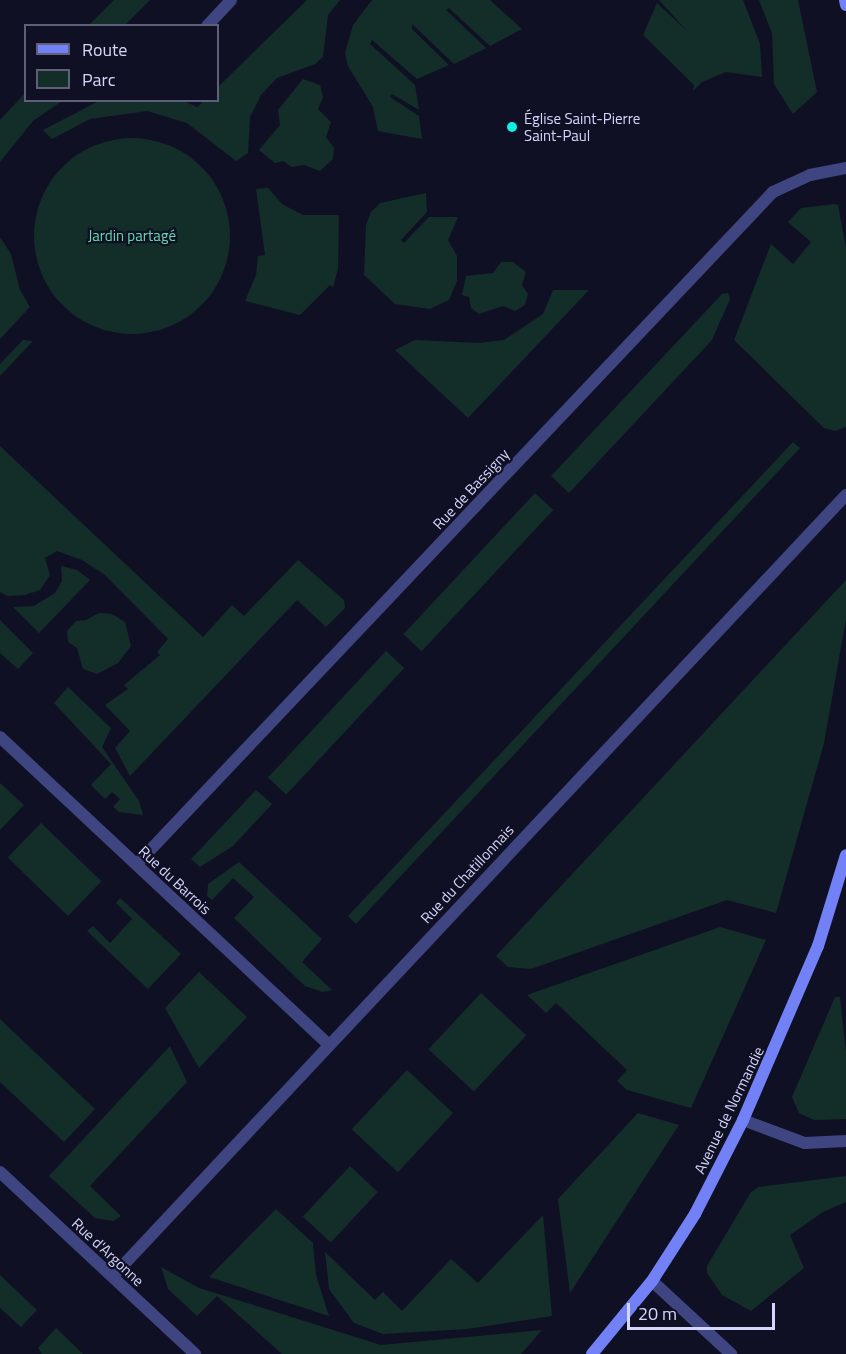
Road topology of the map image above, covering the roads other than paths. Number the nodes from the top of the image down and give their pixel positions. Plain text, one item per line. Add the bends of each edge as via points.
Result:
1 (231, 0) edge
2 (845, 0) edge
3 (846, 5) edge
4 (209, 24) edge
5 (846, 168) edge
6 (846, 495) edge
7 (0, 737) edge
8 (846, 855) edge
9 (137, 864) junction
10 (328, 1044) junction
11 (743, 1120) junction
12 (846, 1141) edge
13 (0, 1172) edge
14 (113, 1276) junction
15 (652, 1281) junction
16 (195, 1354) edge
17 (592, 1354) edge
18 (731, 1354) edge

1 - 4 street
2 - 3 main road
5 - 9 street, Rue de Bassigny via 810,175 773,192
6 - 10 street, Rue du Chatillonnais
7 - 9 street, Rue du Barrois
8 - 11 main road, Avenue de Normandie via 818,946
9 - 10 street, Rue du Barrois
10 - 14 street, Rue du Chatillonnais
11 - 12 street via 805,1143
11 - 15 main road, Avenue de Normandie via 695,1214
13 - 14 street, Rue d'Argonne
14 - 16 street, Rue d'Argonne
15 - 17 main road, Avenue de Normandie
15 - 18 street

